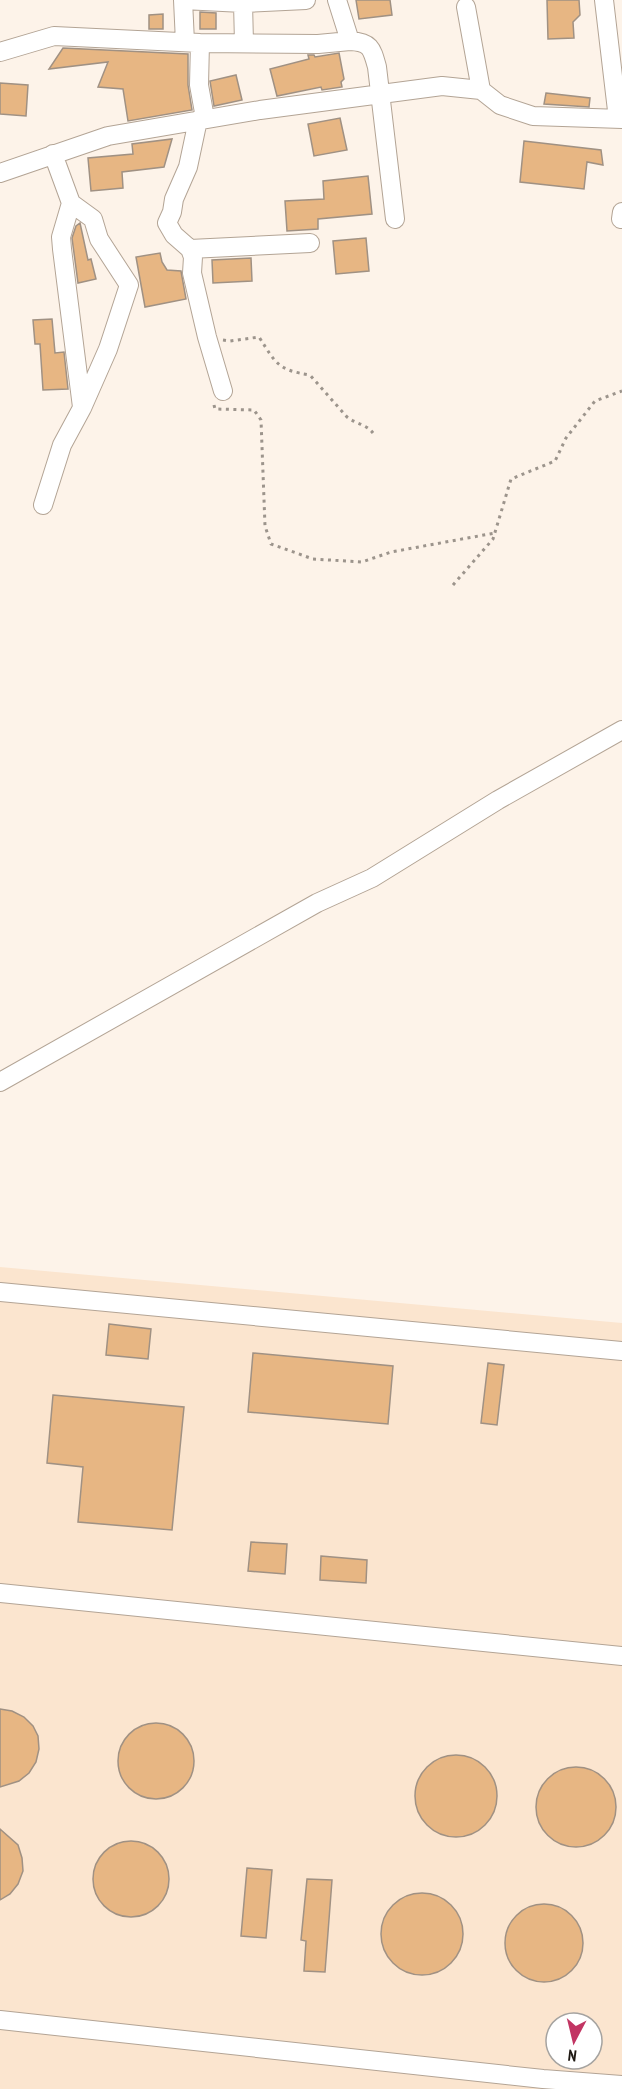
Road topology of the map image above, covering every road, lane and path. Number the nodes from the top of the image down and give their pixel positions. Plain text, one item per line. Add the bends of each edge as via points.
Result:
1 (183, 0) edge
2 (306, 0) edge
3 (337, 0) edge
4 (603, 0) edge
5 (286, 1) edge
6 (243, 3) junction
7 (466, 7) dead end
8 (350, 41) junction
9 (192, 43) junction
10 (244, 43) junction
11 (0, 52) edge
12 (482, 90) junction
13 (380, 93) junction
14 (202, 119) junction
15 (620, 119) edge
16 (53, 154) junction
17 (0, 173) edge
18 (71, 203) junction
19 (622, 212) edge
20 (395, 219) dead end
21 (621, 219) edge
22 (310, 243) dead end
23 (190, 249) junction
24 (207, 337) junction
25 (622, 391) edge
26 (223, 392) joint
27 (82, 408) junction
28 (373, 433) dead end
29 (43, 505) dead end
30 (495, 533) junction
31 (453, 585) dead end
32 (622, 730) edge
33 (0, 1082) edge
34 (0, 1292) edge
35 (622, 1351) edge
36 (0, 1593) edge
37 (622, 1656) edge
38 (0, 2020) edge
39 (543, 2084) edge
40 (622, 2085) edge

1 - 6 street
1 - 9 street
2 - 5 street
3 - 8 street
4 - 15 street
5 - 6 street
6 - 10 street
7 - 12 street
8 - 10 street via 318,45
8 - 13 street via 364,43 371,49
9 - 10 street
9 - 11 street via 54,36
9 - 14 street
12 - 13 street via 442,86
12 - 15 street via 500,105 533,116
13 - 14 street
13 - 20 street
14 - 16 street via 108,136
14 - 23 street via 167,223
16 - 17 street
16 - 18 street
18 - 27 street via 61,237
18 - 27 street via 93,219 99,239 129,285 108,349
19 - 21 street
22 - 23 street
23 - 24 street
24 - 26 street
24 - 28 path via 230,341 259,337 278,365 289,372 310,375 347,417 368,426
25 - 30 path via 596,401 566,438 555,460 511,479
26 - 30 path via 211,394 214,409 254,410 261,420 266,526 271,544 313,559 362,562 391,552
27 - 29 street via 62,445
30 - 31 path
32 - 33 street via 372,878 317,903
34 - 35 street
36 - 37 street
38 - 39 street
39 - 40 street

